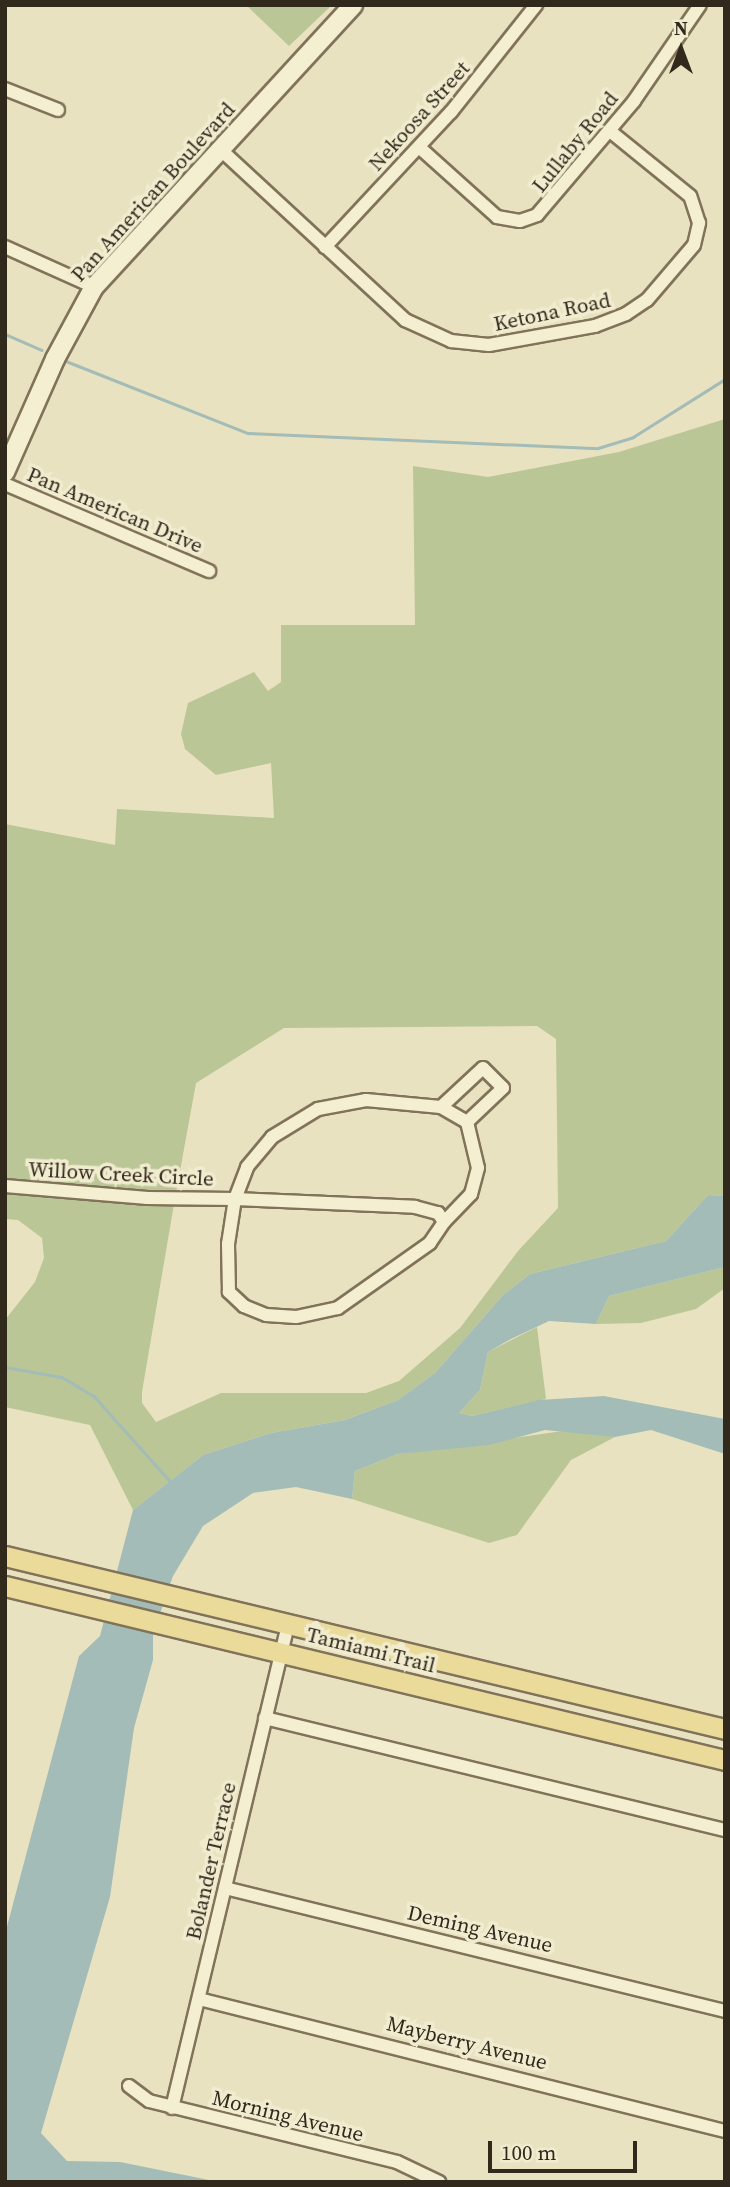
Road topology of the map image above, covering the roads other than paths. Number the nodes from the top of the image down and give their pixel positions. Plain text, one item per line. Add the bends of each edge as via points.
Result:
1 (353, 5) edge
2 (536, 5) edge
3 (700, 5) edge
4 (5, 89) edge
5 (58, 110) dead end
6 (610, 131) junction
7 (419, 147) junction
8 (221, 150) junction
9 (5, 247) edge
10 (326, 247) junction
11 (94, 287) junction
12 (5, 472) edge
13 (5, 484) edge
14 (209, 571) dead end
15 (441, 1107) junction
16 (467, 1122) junction
17 (5, 1186) edge
18 (235, 1199) junction
19 (444, 1222) junction
20 (5, 1556) edge
21 (5, 1586) edge
22 (288, 1623) junction
23 (281, 1651) junction
24 (265, 1718) junction
25 (725, 1729) edge
26 (725, 1760) edge
27 (725, 1830) edge
28 (225, 1888) junction
29 (199, 1999) junction
30 (725, 2011) edge
31 (129, 2086) dead end
32 (172, 2108) junction
33 (725, 2131) edge
34 (439, 2182) edge

1 - 8 street, Pan American Boulevard
2 - 7 street, Nekoosa Street
3 - 6 street, Lullaby Road
4 - 5 street
6 - 7 street, Lullaby Road via 545,209 520,221 488,211
6 - 10 street, Ketona Road via 685,191 699,223 694,245 655,292 613,320 499,345 451,341 405,320
7 - 10 street, Nekoosa Street
8 - 10 street, Ketona Road
8 - 11 street, Pan American Boulevard
9 - 11 street
11 - 12 street, Pan American Boulevard via 55,359
13 - 14 street, Pan American Drive
15 - 16 street, Willow Creek Circle
15 - 16 street via 483,1068 503,1088
15 - 18 street, Willow Creek Circle via 366,1100 318,1109 272,1137 247,1167
16 - 19 street, Willow Creek Circle via 478,1168 471,1194
17 - 18 street, Willow Creek Circle via 147,1198
18 - 19 street, Willow Creek Circle via 415,1207 438,1213
18 - 19 street, Willow Creek Circle via 228,1244 229,1292 244,1306 266,1315 296,1318 338,1308 430,1243
20 - 22 main road, Tamiami Trail
21 - 23 main road, Tamiami Trail
22 - 23 street, Bolander Terrace
22 - 25 main road, Tamiami Trail
23 - 24 street, Bolander Terrace
23 - 26 main road, Tamiami Trail
24 - 27 street
24 - 28 street, Bolander Terrace
28 - 29 street, Bolander Terrace
28 - 30 street, Deming Avenue
29 - 32 street, Bolander Terrace
29 - 33 street, Mayberry Avenue
31 - 32 street, Morning Avenue via 142,2098
32 - 34 street, Morning Avenue via 397,2162

